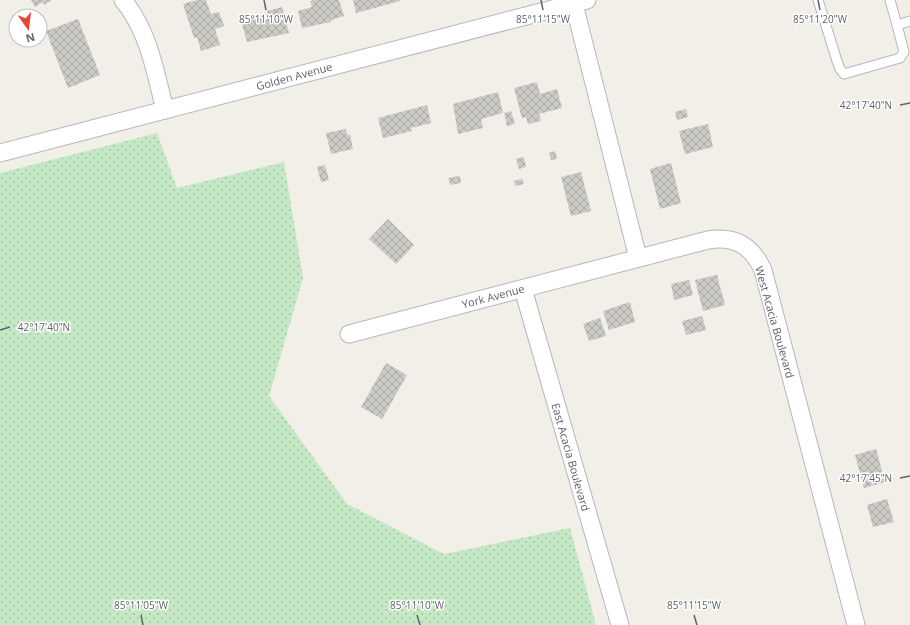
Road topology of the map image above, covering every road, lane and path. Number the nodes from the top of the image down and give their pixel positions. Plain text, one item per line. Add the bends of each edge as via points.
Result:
1 (123, 0) edge
2 (818, 0) edge
3 (890, 0) edge
4 (580, 2) edge
5 (910, 21) edge
6 (897, 25) junction
7 (165, 110) junction
8 (0, 153) edge
9 (638, 258) junction
10 (523, 289) junction
11 (349, 334) dead end
12 (620, 625) edge
13 (856, 625) edge

1 - 7 street via 144,35
2 - 6 lane via 837,61 844,74 900,58 904,52
3 - 6 lane
4 - 7 street, Golden Avenue
4 - 9 street
5 - 6 lane
7 - 8 street, Golden Avenue
9 - 10 street, York Avenue
9 - 13 street, West Acacia Boulevard via 708,240 729,239 747,248 759,262
10 - 11 street, York Avenue
10 - 12 street, East Acacia Boulevard

